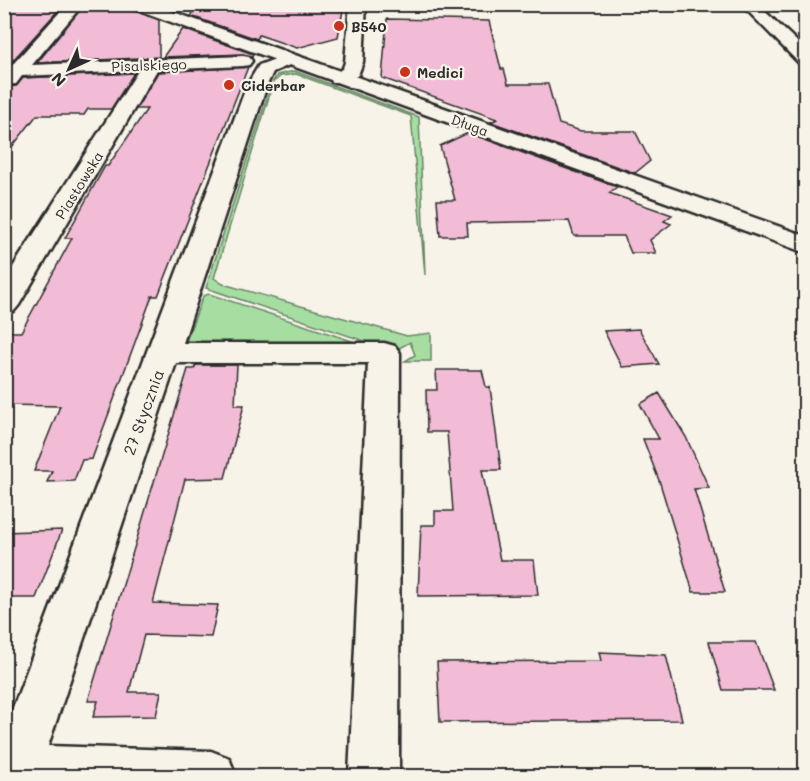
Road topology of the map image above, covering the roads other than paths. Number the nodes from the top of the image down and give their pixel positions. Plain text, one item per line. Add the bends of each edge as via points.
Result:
1 (76, 4) edge
2 (135, 4) edge
3 (358, 4) edge
4 (748, 4) edge
5 (286, 60) junction
6 (806, 60) edge
7 (243, 61) dead end
8 (152, 64) junction
9 (12, 76) edge
10 (339, 78) junction
11 (806, 245) edge
12 (4, 305) edge
13 (164, 353) junction
14 (14, 773) edge
15 (211, 777) edge
16 (374, 777) edge

1 - 9 street
2 - 5 street, Długa
3 - 10 street via 354,62 351,71
4 - 6 street
5 - 10 street, Długa
5 - 13 street, 27 Stycznia via 262,71
7 - 8 street, Pisalskiego
8 - 9 street, Pisalskiego
8 - 12 street, Piastowska
10 - 11 street, Długa
13 - 14 street, 27 Stycznia
13 - 16 street via 384,353
14 - 15 street

